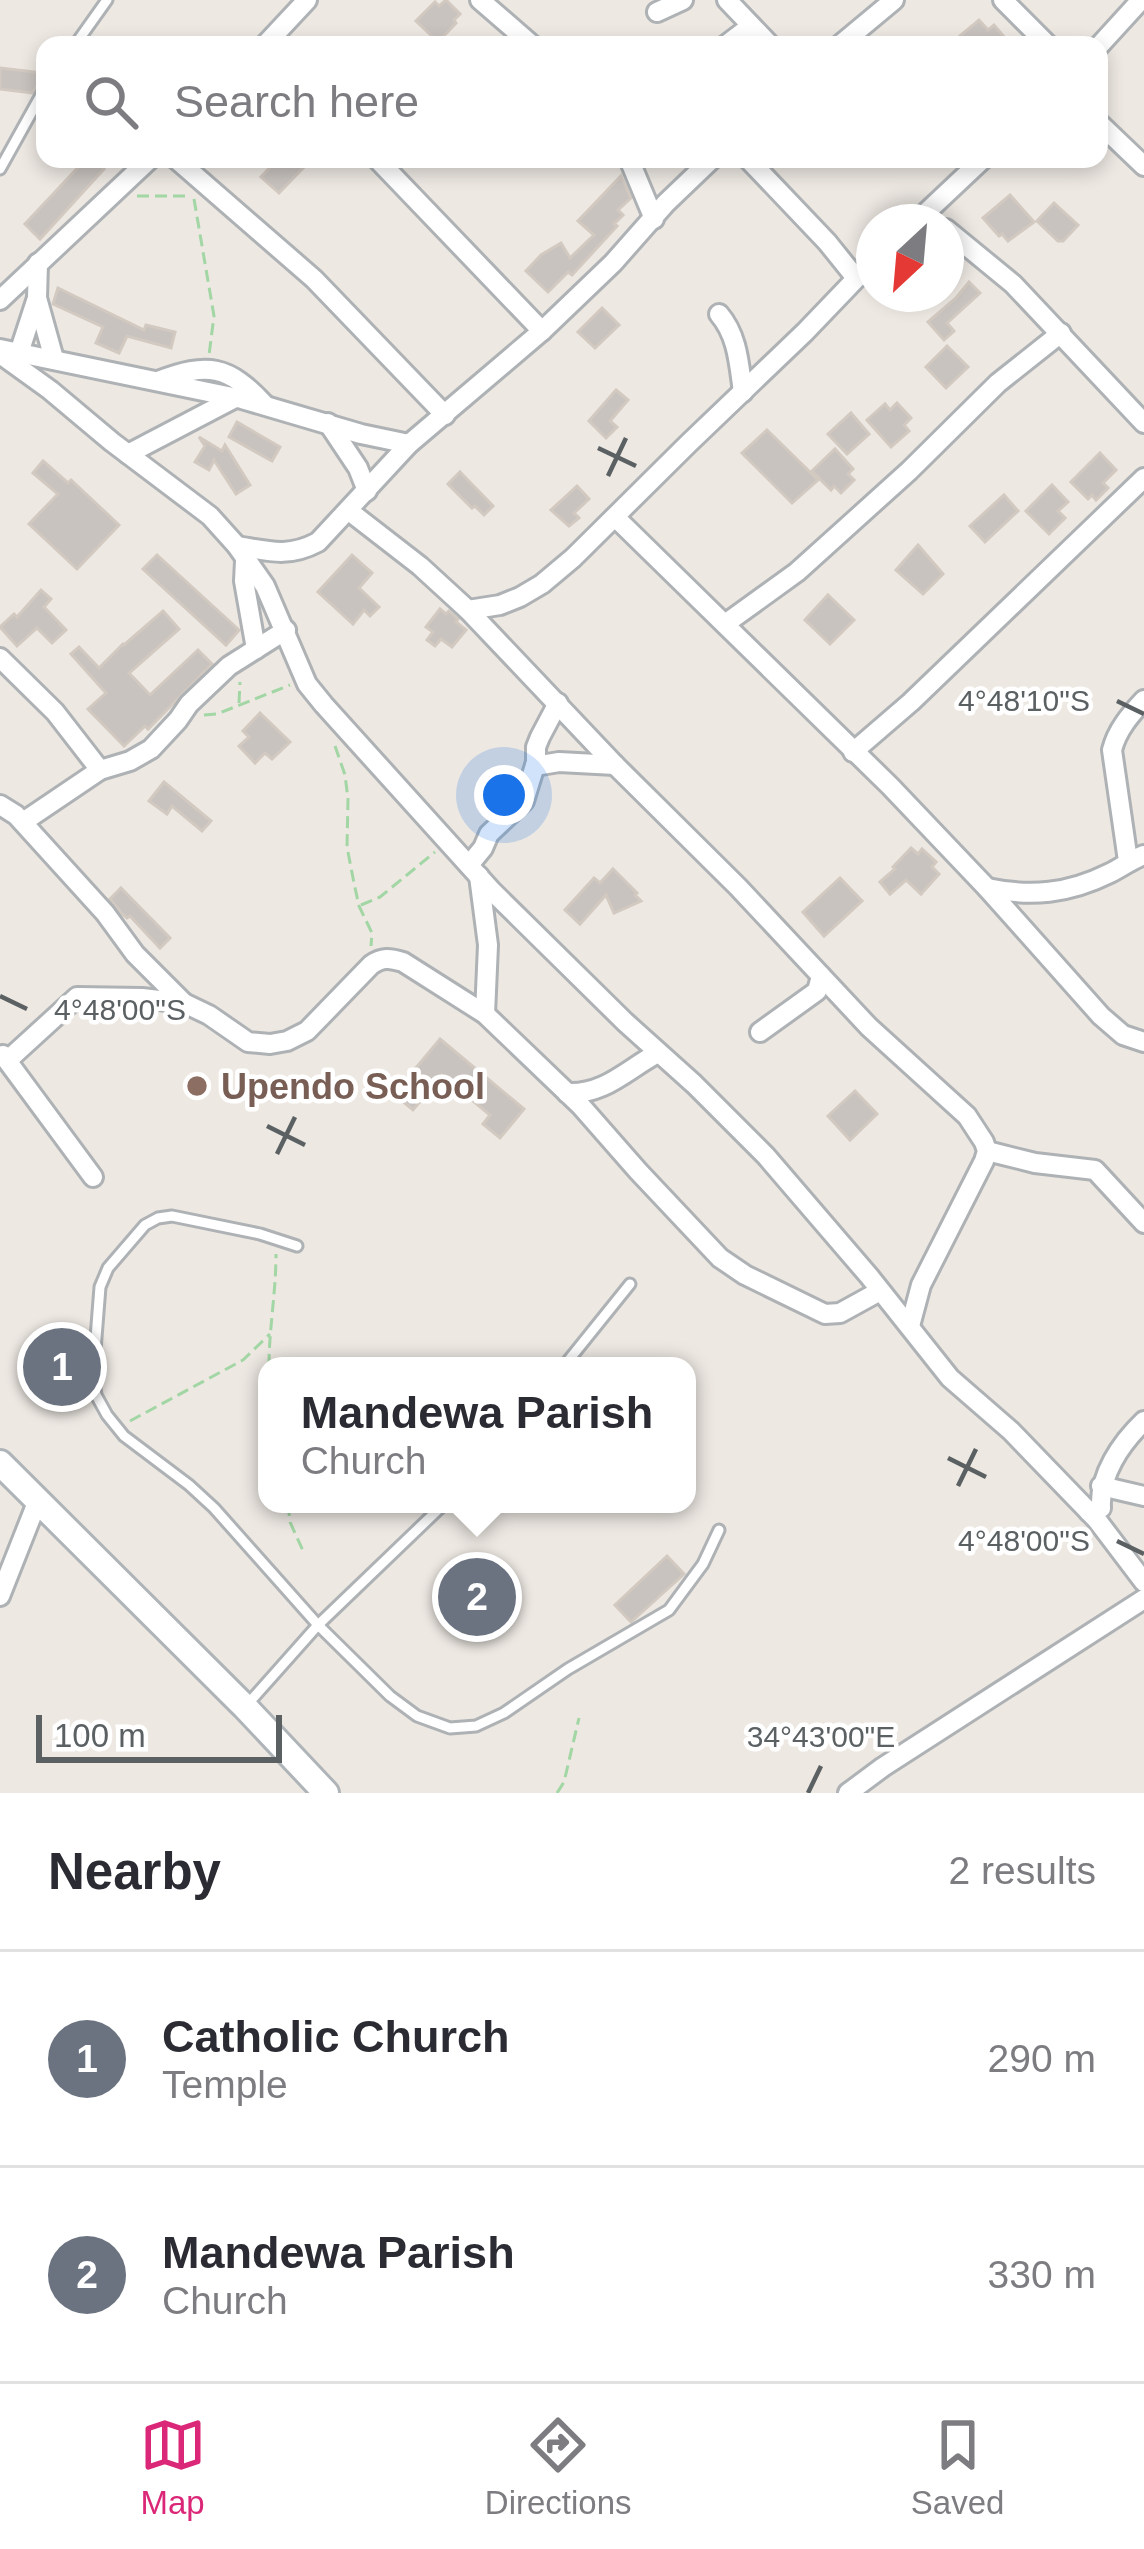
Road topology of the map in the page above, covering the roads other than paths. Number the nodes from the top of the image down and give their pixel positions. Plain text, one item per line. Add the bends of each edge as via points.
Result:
1 (107, 0) edge
2 (307, 0) edge
3 (481, 0) edge
4 (683, 0) edge
5 (727, 0) edge
6 (894, 0) edge
7 (1003, 0) edge
8 (1141, 0) edge
9 (657, 12) dead end
10 (752, 26) junction
11 (82, 36) edge
12 (273, 36) edge
13 (522, 36) edge
14 (738, 36) edge
15 (761, 36) edge
16 (852, 36) edge
17 (1039, 36) edge
18 (1108, 36) edge
19 (36, 104) edge
20 (1108, 132) edge
21 (1144, 166) edge
22 (140, 168) edge
23 (186, 168) edge
24 (386, 168) edge
25 (633, 168) edge
26 (703, 168) edge
27 (757, 168) edge
28 (975, 168) edge
29 (0, 170) edge
30 (941, 204) edge
31 (654, 219) junction
32 (964, 245) edge
33 (38, 263) junction
34 (856, 278) joint
35 (37, 298) junction
36 (0, 300) edge
37 (719, 314) dead end
38 (542, 331) junction
39 (1061, 333) junction
40 (4, 354) edge
41 (55, 359) junction
42 (158, 381) junction
43 (742, 392) junction
44 (235, 398) junction
45 (265, 405) junction
46 (445, 415) junction
47 (328, 423) junction
48 (1144, 423) edge
49 (409, 444) junction
50 (128, 454) junction
51 (1144, 478) edge
52 (367, 491) junction
53 (350, 511) junction
54 (615, 517) junction
55 (241, 553) junction
56 (468, 610) junction
57 (725, 623) junction
58 (286, 630) junction
59 (249, 654) junction
60 (0, 658) edge
61 (1144, 700) edge
62 (558, 703) junction
63 (853, 752) junction
64 (615, 765) junction
65 (535, 766) junction
66 (100, 770) junction
67 (0, 805) edge
68 (23, 822) junction
69 (1136, 858) edge
70 (474, 871) junction
71 (987, 888) junction
72 (821, 976) junction
73 (184, 1003) junction
74 (485, 1014) junction
75 (760, 1032) dead end
76 (1144, 1042) edge
77 (658, 1053) junction
78 (4, 1056) edge
79 (567, 1093) junction
80 (987, 1151) junction
81 (93, 1177) dead end
82 (1144, 1222) edge
83 (297, 1246) dead end
84 (630, 1284) dead end
85 (880, 1291) junction
86 (910, 1326) junction
87 (571, 1357) edge
88 (1144, 1421) edge
89 (0, 1463) edge
90 (1101, 1486) junction
91 (1144, 1496) edge
92 (38, 1500) junction
93 (1089, 1512) junction
94 (435, 1513) edge
95 (719, 1530) dead end
96 (1142, 1576) edge
97 (0, 1596) edge
98 (1144, 1599) edge
99 (318, 1625) junction
100 (244, 1707) junction
101 (326, 1793) edge
102 (848, 1793) edge

1 - 11 lane
2 - 12 street
3 - 13 street
4 - 9 street
5 - 10 street
6 - 16 street
7 - 17 street
8 - 18 street
10 - 14 street
10 - 15 street
19 - 29 lane
20 - 21 street
22 - 33 street
23 - 46 street via 314,279
24 - 38 street
25 - 31 street
26 - 31 street
27 - 34 street
28 - 30 street
31 - 38 street
32 - 39 street
33 - 35 street
33 - 36 street
34 - 43 street
35 - 40 street
35 - 41 street
37 - 43 street via 733,336
38 - 46 street
39 - 48 street
39 - 57 street via 797,572
40 - 41 street
40 - 50 street
41 - 42 street
42 - 44 street
42 - 45 street via 205,368 238,379
43 - 54 street
44 - 45 street
44 - 50 street
45 - 47 street
46 - 49 street
47 - 49 street
47 - 52 street
49 - 52 street
50 - 55 street via 210,516
51 - 63 street
52 - 53 street
53 - 55 street via 303,550
53 - 56 street
54 - 56 street via 542,584
54 - 57 street
55 - 58 street
55 - 59 street
56 - 62 street
57 - 63 street
58 - 59 street
58 - 70 street via 304,677 329,710
59 - 66 street via 151,748
60 - 66 street
61 - 69 street via 1112,750
62 - 64 street
62 - 65 street
63 - 71 street
64 - 65 street
64 - 72 street
65 - 70 street via 524,801 489,835
66 - 68 street
67 - 68 street
68 - 73 street
69 - 71 street via 1064,890 1022,895
70 - 74 street via 488,945
70 - 77 street
71 - 76 street via 1101,1016
72 - 75 street via 818,991
72 - 80 street via 967,1116
73 - 74 street via 248,1042 287,1041 385,958
73 - 78 street via 77,998
74 - 79 street
77 - 79 street via 611,1084
77 - 85 street via 766,1156
78 - 81 street
79 - 85 street via 746,1275 825,1314
80 - 82 street via 1095,1170
80 - 86 street via 921,1285
83 - 99 lane via 172,1216 145,1226 109,1268 97,1303 93,1376 118,1429 214,1508
84 - 87 lane
85 - 86 street
86 - 93 street via 950,1378
88 - 90 street
89 - 92 main road
90 - 91 street
90 - 93 street via 1101,1508
92 - 97 street
92 - 100 main road
93 - 96 street
94 - 99 lane
95 - 99 lane via 669,1610 476,1726 450,1728 417,1716
98 - 102 street
99 - 100 lane
100 - 101 main road

